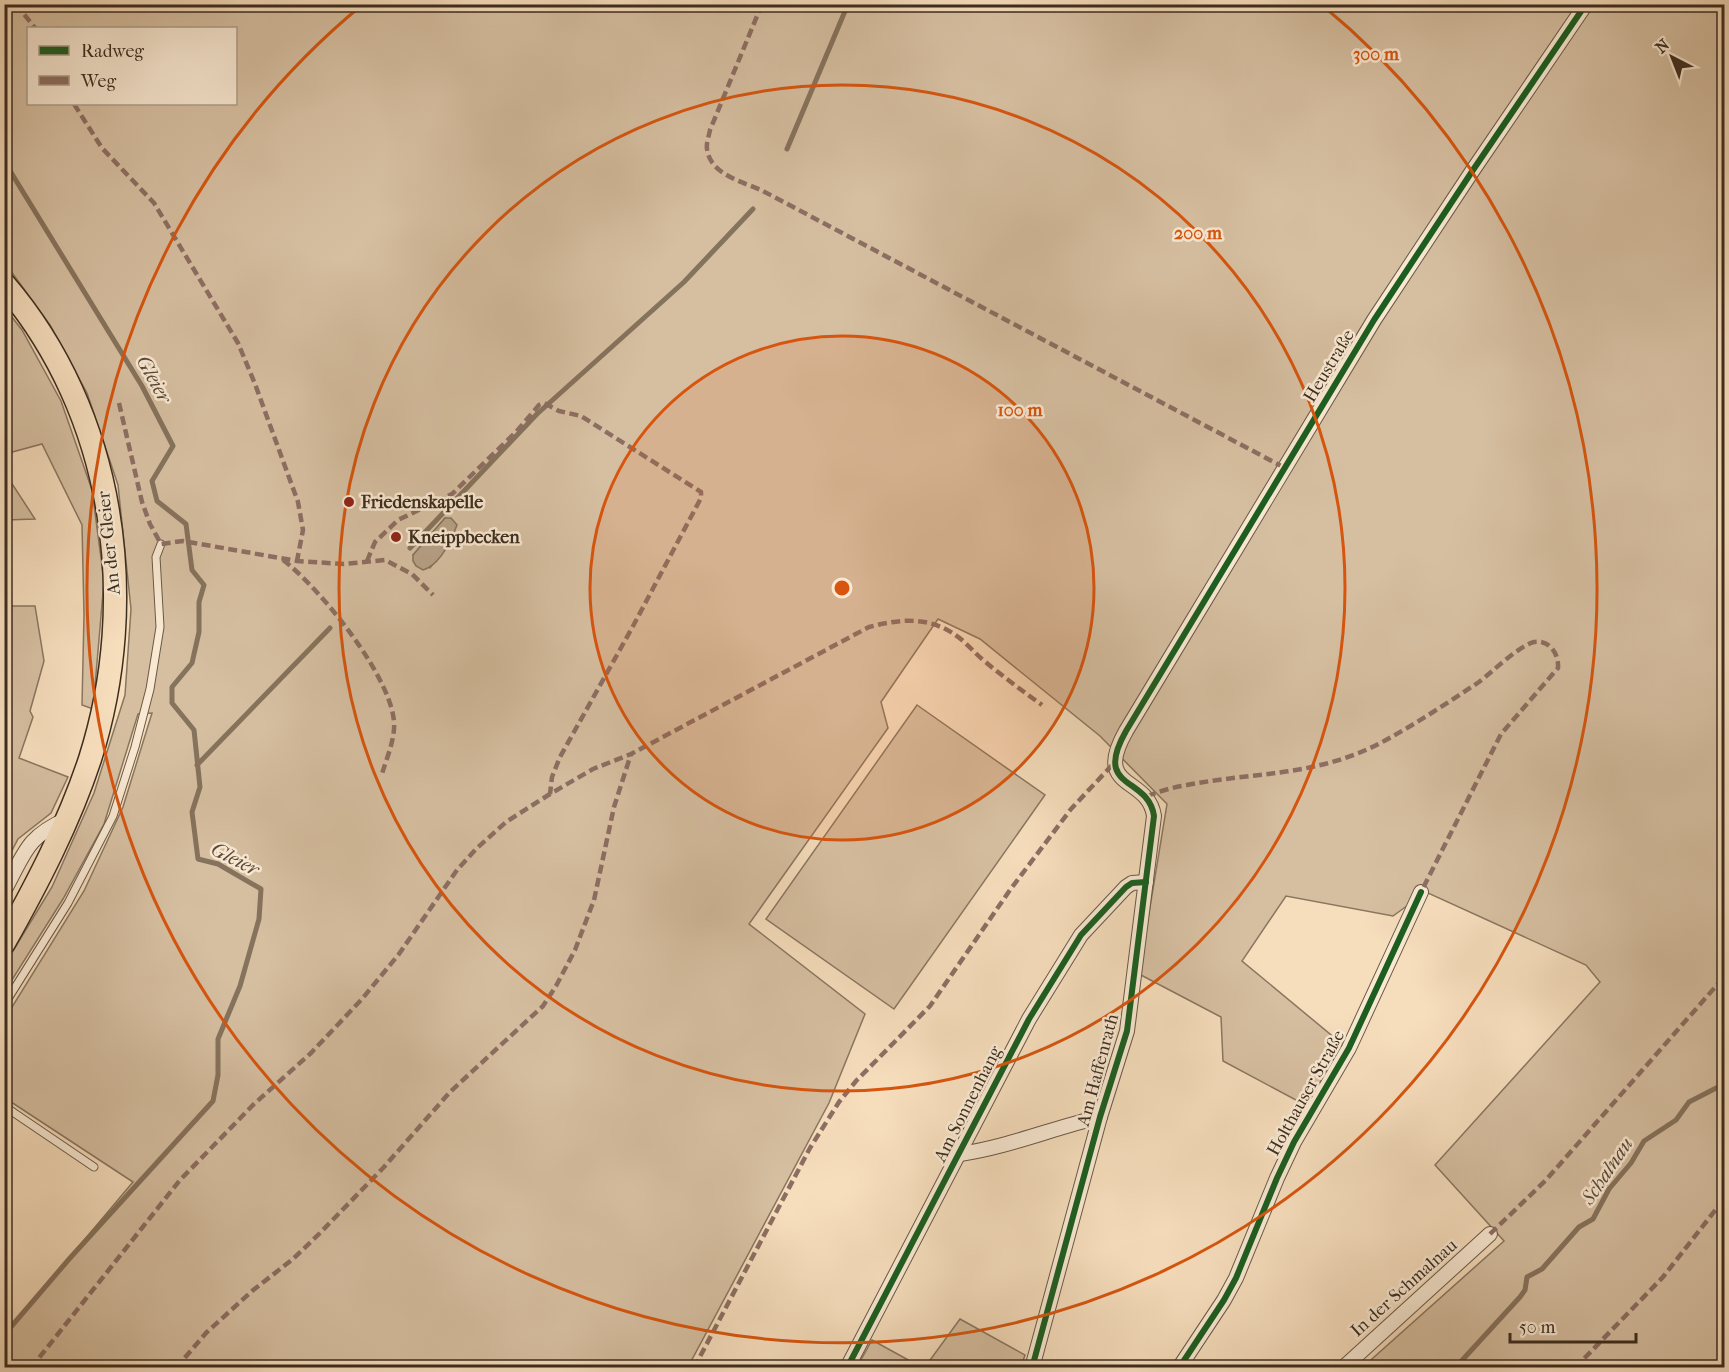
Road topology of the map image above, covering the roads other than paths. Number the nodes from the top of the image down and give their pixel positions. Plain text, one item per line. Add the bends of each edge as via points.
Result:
1 (1586, 4) edge
2 (4, 284) edge
3 (161, 544) dead end
4 (1115, 754) joint
5 (67, 819) junction
6 (1146, 882) junction
7 (4, 891) edge
8 (1421, 892) dead end
9 (4, 943) edge
10 (4, 1005) edge
11 (4, 1106) edge
12 (1100, 1117) junction
13 (960, 1154) junction
14 (94, 1167) dead end
15 (1490, 1234) dead end
16 (847, 1368) edge
17 (1032, 1368) edge
18 (1179, 1368) edge
19 (1342, 1368) edge

1 - 4 street, Heustraße via 1374,320
2 - 5 main road, An der Gleier via 48,345 73,393 95,454 110,522 116,594 110,679 90,758
3 - 10 lane via 156,557 160,627 150,689 113,816 69,903
4 - 6 street, Am Haffenrath via 1119,773 1131,787 1147,796 1153,807 1154,830
5 - 7 street via 30,842
5 - 9 main road, An der Gleier
6 - 12 street, Am Haffenrath via 1127,1031
6 - 13 street, Am Sonnenhang via 1126,887 1082,935 1029,1019
8 - 18 street, Holthauser Straße via 1349,1048 1276,1178 1230,1290
11 - 14 lane
12 - 13 street, Am Sonnenhang via 988,1150
12 - 17 street, Am Haffenrath
13 - 16 street, Am Sonnenhang
15 - 19 street, In der Schmalnau

